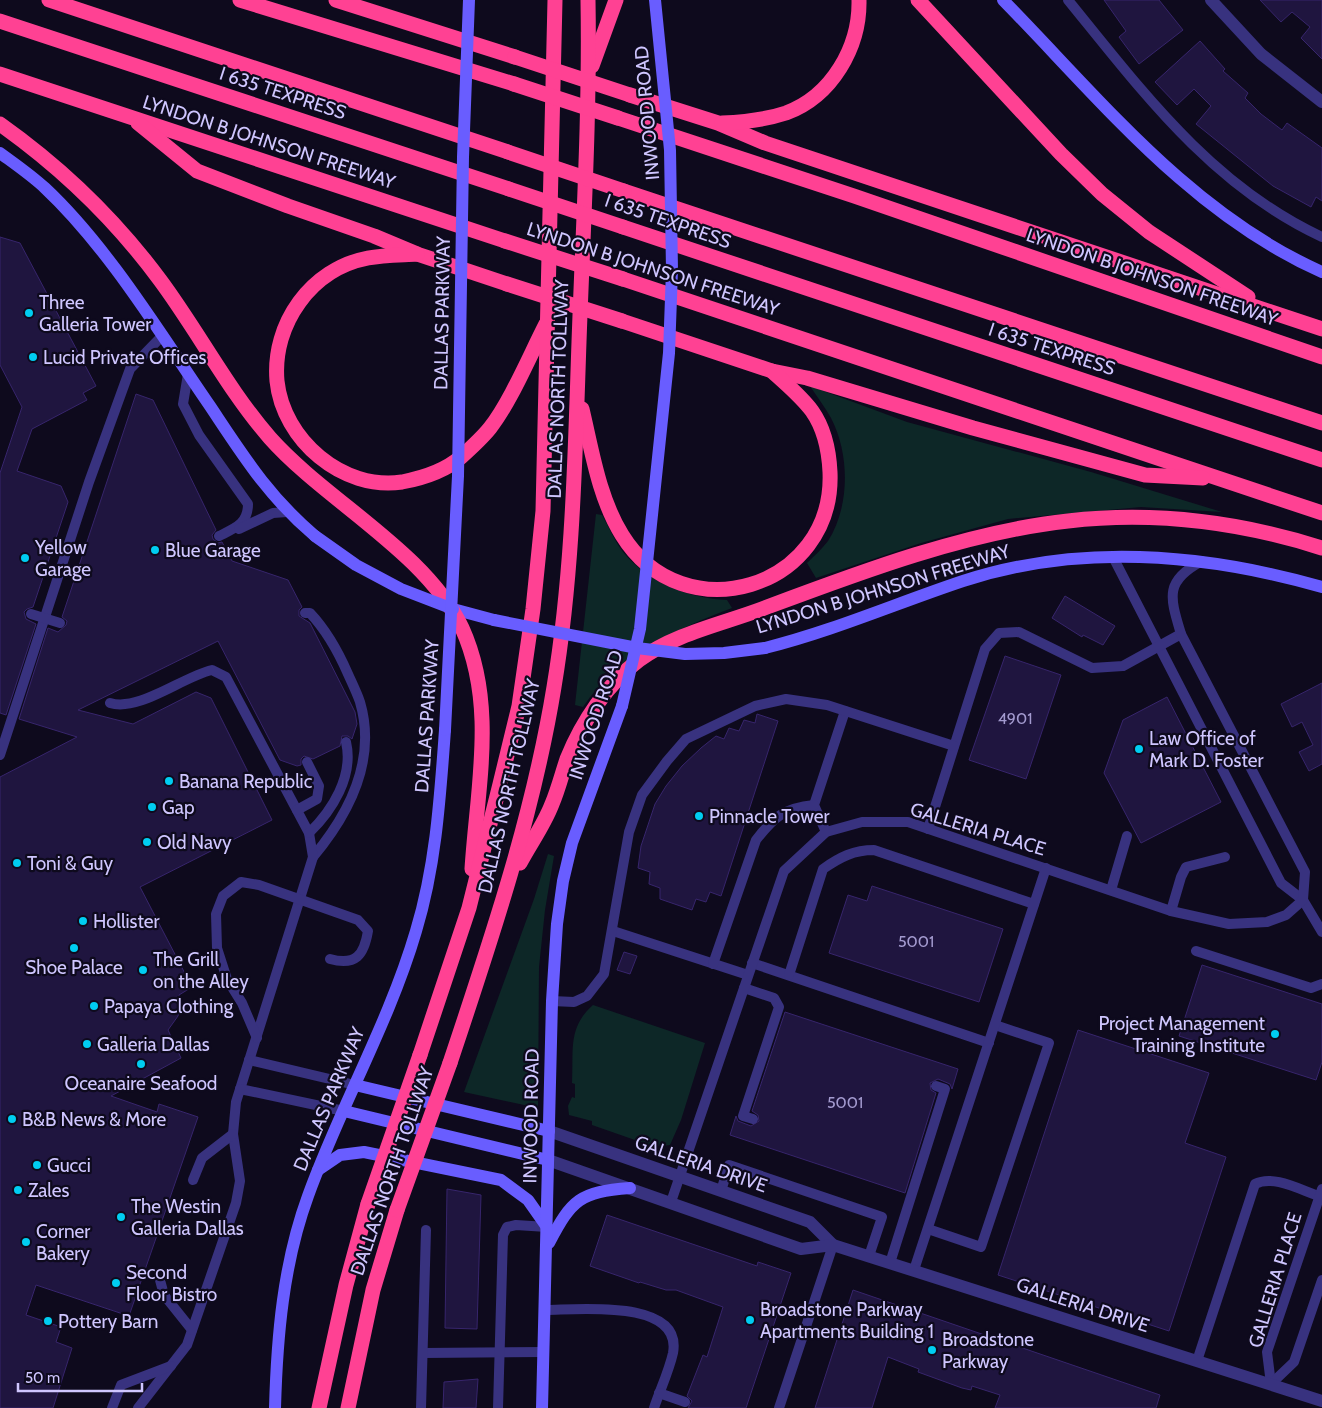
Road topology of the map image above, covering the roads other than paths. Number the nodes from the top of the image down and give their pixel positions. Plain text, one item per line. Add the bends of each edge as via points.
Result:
1 (48, 0) edge
2 (240, 0) edge
3 (336, 0) edge
4 (469, 0) edge
5 (588, 0) edge
6 (616, 0) edge
7 (655, 0) edge
8 (859, 0) edge
9 (918, 0) edge
10 (1003, 0) edge
11 (1068, 0) edge
12 (1211, 0) edge
13 (554, 2) edge
14 (358, 3) edge
15 (0, 21) edge
16 (0, 74) edge
17 (589, 74) junction
18 (1322, 102) edge
19 (131, 117) junction
20 (718, 123) junction
21 (0, 124) edge
22 (0, 153) edge
23 (1322, 236) edge
24 (417, 254) junction
25 (1322, 272) edge
26 (1266, 309) junction
27 (549, 319) junction
28 (1322, 329) edge
29 (162, 336) junction
30 (1322, 356) edge
31 (772, 371) junction
32 (188, 374) junction
33 (577, 388) junction
34 (1322, 423) edge
35 (1322, 460) edge
36 (1224, 480) junction
37 (287, 512) junction
38 (1322, 513) edge
39 (1322, 548) edge
40 (1113, 557) junction
41 (1203, 561) junction
42 (1322, 587) edge
43 (453, 610) junction
44 (305, 613) dead end
45 (31, 614) dead end
46 (60, 623) dead end
47 (1181, 634) junction
48 (1159, 645) junction
49 (637, 648) junction
50 (110, 703) dead end
51 (845, 711) junction
52 (346, 742) dead end
53 (954, 746) junction
54 (0, 755) edge
55 (307, 762) dead end
56 (814, 805) junction
57 (296, 810) junction
58 (928, 828) junction
59 (826, 832) junction
60 (309, 833) junction
61 (1127, 836) dead end
62 (313, 857) junction
63 (1226, 857) dead end
64 (1046, 868) junction
65 (510, 880) junction
66 (1111, 890) junction
67 (300, 899) junction
68 (1303, 900) junction
69 (1034, 904) junction
70 (469, 908) junction
71 (1171, 911) junction
72 (613, 931) junction
73 (1322, 932) edge
74 (1196, 951) dead end
75 (330, 959) dead end
76 (752, 963) junction
77 (713, 964) junction
78 (748, 975) junction
79 (789, 975) junction
80 (1322, 984) edge
81 (744, 988) junction
82 (552, 1001) junction
83 (995, 1024) junction
84 (257, 1038) junction
85 (989, 1043) junction
86 (250, 1060) junction
87 (355, 1085) junction
88 (936, 1086) dead end
89 (240, 1089) junction
90 (344, 1111) junction
91 (753, 1119) dead end
92 (549, 1131) junction
93 (233, 1134) junction
94 (548, 1160) junction
95 (318, 1170) junction
96 (679, 1177) junction
97 (193, 1180) dead end
98 (630, 1188) junction
99 (721, 1191) junction
100 (1321, 1194) edge
101 (671, 1202) junction
102 (548, 1227) junction
103 (426, 1230) dead end
104 (928, 1230) junction
105 (833, 1244) junction
106 (547, 1248) junction
107 (870, 1256) junction
108 (890, 1263) junction
109 (914, 1270) junction
110 (160, 1280) dead end
111 (1322, 1280) edge
112 (546, 1310) junction
113 (192, 1330) junction
114 (500, 1352) junction
115 (544, 1352) junction
116 (422, 1353) junction
117 (1197, 1361) junction
118 (172, 1366) junction
119 (1271, 1384) junction
120 (659, 1393) junction
121 (1322, 1401) edge
122 (685, 1402) dead end
123 (112, 1408) edge
124 (138, 1408) edge
125 (275, 1408) edge
126 (319, 1408) edge
127 (348, 1408) edge
128 (421, 1408) edge
129 (498, 1408) edge
130 (542, 1408) edge
131 (654, 1408) edge
132 (779, 1408) edge

1 - 34 highway, I 635 TEXPRESS, bridge
2 - 30 highway, LYNDON B JOHNSON FREEWAY, bridge via 618,118
3 - 14 highway
4 - 43 main road, DALLAS PARKWAY, bridge
5 - 17 highway, DALLAS NORTH TOLLWAY
6 - 17 highway
7 - 49 main road, INWOOD ROAD, bridge via 670,150 670,353
8 - 20 highway via 856,34 848,56 823,89 789,112 767,119
9 - 26 highway via 1102,194 1149,232
10 - 25 main road via 1163,165 1204,200 1254,234
11 - 23 lane via 1176,130 1233,182
12 - 18 street via 1261,54
13 - 27 highway, DALLAS NORTH TOLLWAY
14 - 20 highway, bridge
15 - 35 highway, I 635 TEXPRESS, bridge
16 - 19 highway, LYNDON B JOHNSON FREEWAY
17 - 33 highway, DALLAS NORTH TOLLWAY
19 - 24 highway via 197,170
19 - 36 highway, LYNDON B JOHNSON FREEWAY, bridge
20 - 26 highway via 764,144
21 - 70 highway via 47,159 115,223 161,281 250,414 269,437 312,479 409,559 430,580 462,628 480,684 483,708
22 - 29 main road, LYNDON B JOHNSON FREEWAY via 44,187 76,219
24 - 27 highway via 367,258 337,269 313,285 295,305 284,330 278,354 277,381 282,404 308,446 323,461 344,474 367,482 415,480 436,473 459,459 491,427
24 - 31 highway, bridge
26 - 28 highway
27 - 70 highway, DALLAS NORTH TOLLWAY via 543,511 533,609 519,706
29 - 32 main road, LYNDON B JOHNSON FREEWAY
29 - 54 lane via 130,369 89,482 29,677
31 - 33 highway via 800,397 821,427 830,463 829,500 815,534 791,564 763,581 728,590 708,591 671,580 636,554 622,535 600,483
31 - 36 highway via 807,378 913,411 1145,474
32 - 37 main road, LYNDON B JOHNSON FREEWAY via 264,486
32 - 37 lane via 183,404 199,435 248,504 243,524 220,537 273,513
33 - 65 highway, DALLAS NORTH TOLLWAY via 574,513 554,687
36 - 38 highway, LYNDON B JOHNSON FREEWAY
37 - 43 main road, LYNDON B JOHNSON FREEWAY, bridge via 315,536 364,569 401,589
39 - 65 highway via 1268,532 1177,519 1119,517 1068,521 964,541 815,588 674,640 639,660 603,696 580,731 551,806
40 - 41 main road, LYNDON B JOHNSON FREEWAY
40 - 48 lane
40 - 49 main road, LYNDON B JOHNSON FREEWAY, bridge via 1052,562 964,581 800,640 765,648 685,654
41 - 42 main road, LYNDON B JOHNSON FREEWAY via 1269,572
41 - 47 lane via 1185,570 1174,584 1172,598
43 - 49 main road, LYNDON B JOHNSON FREEWAY, bridge
43 - 87 main road, DALLAS PARKWAY, bridge via 439,815 431,875 416,932 396,988
44 - 62 lane via 310,613 319,622 337,648 360,702 360,778 346,812
45 - 46 lane, bridge
47 - 48 lane
47 - 68 lane via 1305,872
48 - 53 lane via 1123,666 1092,668 1019,632 999,633 986,649
48 - 68 lane via 1280,883
49 - 82 main road, INWOOD ROAD, bridge via 620,715 572,842 557,924
50 - 57 lane via 133,704 196,674 212,670 226,677
51 - 53 lane
51 - 56 lane
51 - 72 lane via 827,705 786,700 755,706 686,740 642,795 629,832
52 - 60 lane via 349,754 347,771 337,796 323,820
53 - 58 lane
55 - 57 lane via 318,786 317,799
56 - 59 lane
56 - 77 lane via 797,806 782,812 756,840
57 - 60 lane
58 - 59 lane, GALLERIA PLACE via 908,822 862,822
58 - 64 lane, GALLERIA PLACE
59 - 76 lane, GALLERIA PLACE via 784,871
60 - 62 lane
61 - 66 lane
62 - 67 lane
63 - 71 lane via 1186,867 1180,876
64 - 66 lane, GALLERIA PLACE
64 - 69 lane
65 - 127 highway, DALLAS NORTH TOLLWAY, bridge via 450,1063 397,1210 373,1290
66 - 71 lane, GALLERIA PLACE
67 - 75 lane via 358,920 368,931 364,950 353,960
67 - 84 lane
67 - 84 lane via 241,882 224,896 216,914 217,948 226,979 242,1003
68 - 71 lane, GALLERIA PLACE via 1286,915 1267,922 1246,924 1229,924
68 - 73 lane
69 - 79 lane via 874,850 857,850 823,869
69 - 83 lane
70 - 126 highway, DALLAS NORTH TOLLWAY, bridge via 368,1204
72 - 77 lane
72 - 82 lane via 604,974 587,996 574,1002
74 - 80 lane via 1310,988
76 - 78 lane, GALLERIA PLACE
76 - 79 lane
77 - 78 lane
78 - 81 lane, GALLERIA PLACE
79 - 85 lane
81 - 91 lane via 774,998 779,1007 744,1116
81 - 96 lane, GALLERIA PLACE
82 - 92 main road, INWOOD ROAD
83 - 85 lane
83 - 104 lane via 1049,1042 981,1247
84 - 86 lane
85 - 104 lane
86 - 87 lane
86 - 89 lane
87 - 90 main road, DALLAS PARKWAY
87 - 92 main road
88 - 108 lane via 945,1089
89 - 90 lane
89 - 93 lane
90 - 94 main road
90 - 95 main road, DALLAS PARKWAY
92 - 94 main road, INWOOD ROAD
92 - 96 street, GALLERIA DRIVE
93 - 97 lane via 202,1158
93 - 113 lane via 240,1181 236,1203
94 - 98 street, GALLERIA DRIVE
94 - 102 main road, INWOOD ROAD
95 - 102 main road via 340,1155 364,1152 501,1180 528,1200
95 - 125 main road, DALLAS PARKWAY via 297,1235 282,1304
96 - 99 street, GALLERIA DRIVE
96 - 101 lane, GALLERIA PLACE
98 - 101 street, GALLERIA DRIVE
98 - 106 main road via 582,1196 561,1220
99 - 105 street, GALLERIA DRIVE via 810,1222
99 - 107 lane via 728,1165 882,1217
100 - 117 lane via 1264,1179 1254,1184
100 - 119 lane, GALLERIA PLACE via 1267,1352
101 - 105 street, GALLERIA DRIVE via 801,1249
102 - 106 main road, INWOOD ROAD
102 - 114 lane via 516,1225 507,1227 503,1235
103 - 116 lane
104 - 109 lane
105 - 107 street, GALLERIA DRIVE
105 - 132 lane
106 - 112 main road, INWOOD ROAD
107 - 108 street, GALLERIA DRIVE
108 - 109 street, GALLERIA DRIVE
109 - 117 street, GALLERIA DRIVE
110 - 113 lane via 164,1295
111 - 119 lane via 1294,1362
112 - 115 main road, INWOOD ROAD
112 - 120 lane via 626,1310 651,1317 661,1324 672,1340 673,1352
113 - 118 lane via 187,1345
114 - 115 lane
114 - 116 lane
114 - 129 lane
115 - 130 main road, INWOOD ROAD
116 - 128 lane
117 - 119 street, GALLERIA DRIVE
118 - 123 lane via 121,1385
118 - 124 lane
119 - 121 street, GALLERIA DRIVE
120 - 122 lane
120 - 131 lane

